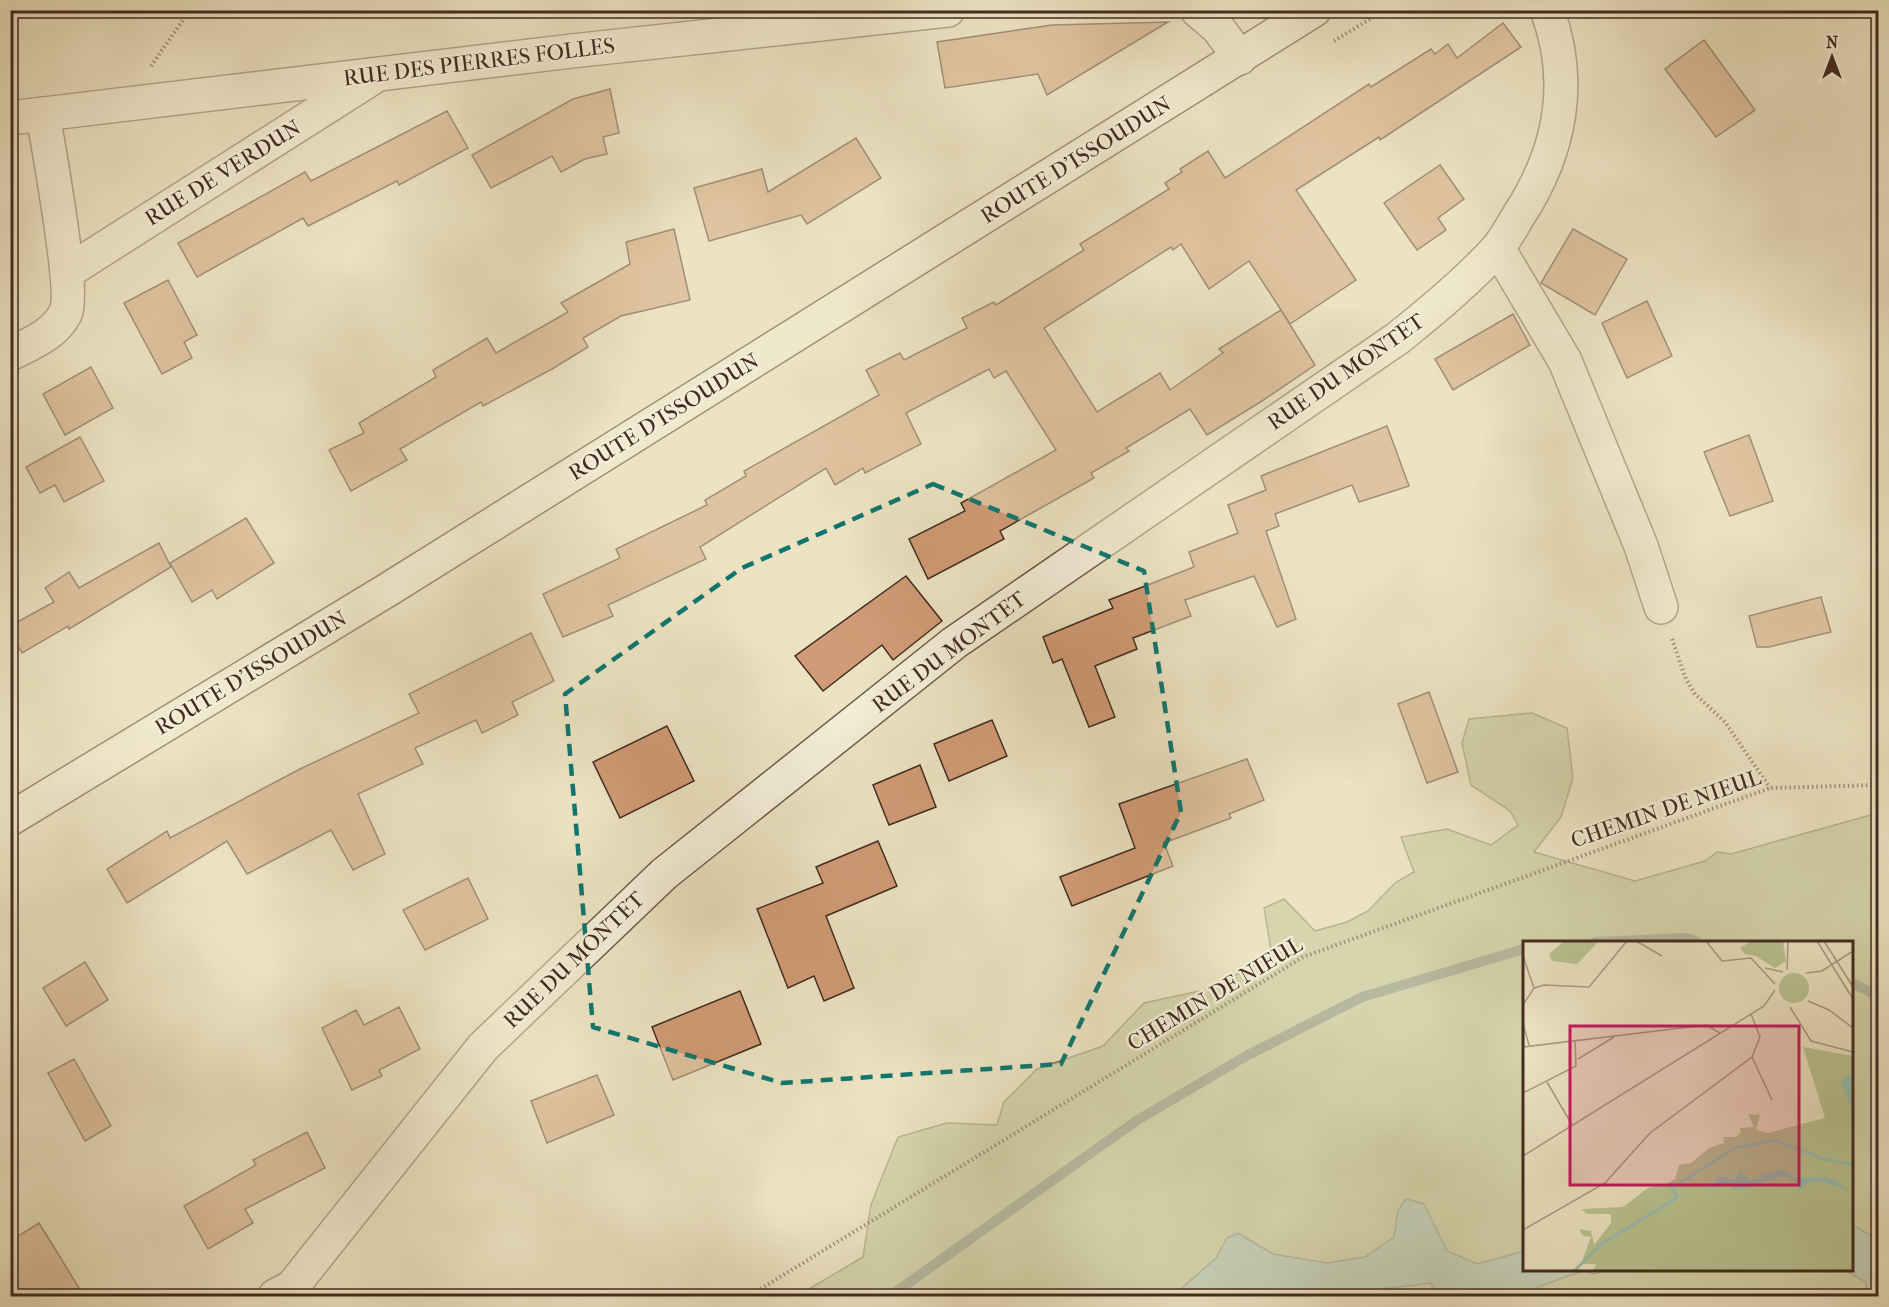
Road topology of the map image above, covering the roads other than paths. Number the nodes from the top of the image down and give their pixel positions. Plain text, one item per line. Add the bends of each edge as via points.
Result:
1 (948, 10) edge
2 (1197, 10) edge
3 (1314, 10) edge
4 (1547, 10) edge
5 (1240, 58) junction
6 (379, 74) junction
7 (43, 114) junction
8 (10, 118) edge
9 (1498, 248) junction
10 (67, 272) junction
11 (10, 354) edge
12 (1661, 607) road end
13 (13, 811) edge
14 (275, 1296) edge

1 - 6 street, RUE DES PIERRES FOLLES
2 - 5 street via 1218,28
3 - 5 street, ROUTE D'ISSOUDUN
4 - 9 street, RUE DU MONTET via 1554,28 1562,87 1558,128 1544,171
5 - 13 street, ROUTE D'ISSOUDUN via 390,589
6 - 7 street, RUE DES PIERRES FOLLES
6 - 10 street, RUE DE VERDUN
7 - 8 street, RUE DES PIERRES FOLLES
7 - 10 street
9 - 12 street via 1565,361 1641,546
9 - 14 street, RUE DU MONTET via 1398,338 954,643 664,873 483,1047 292,1287
10 - 11 street via 69,297 64,317 54,330

